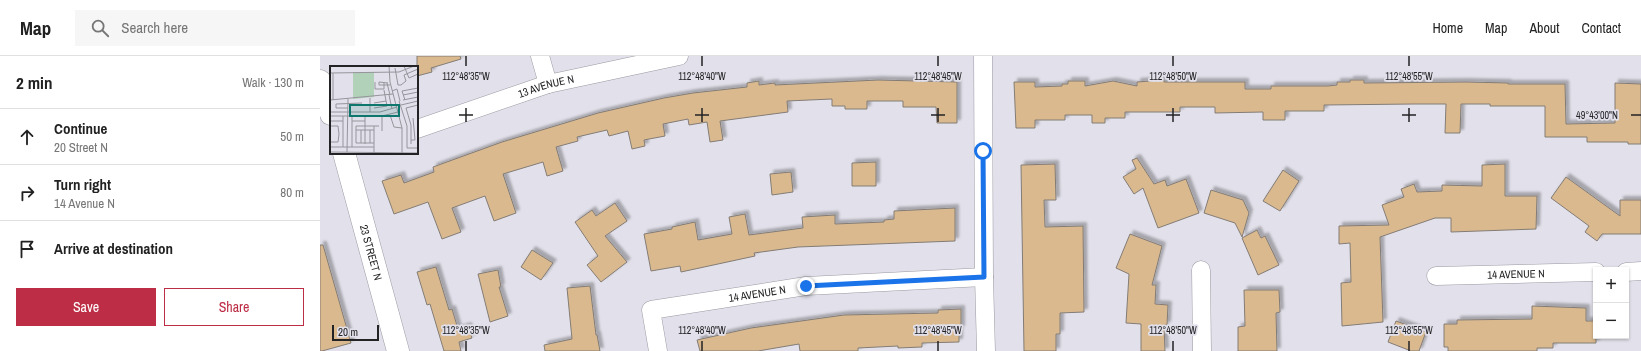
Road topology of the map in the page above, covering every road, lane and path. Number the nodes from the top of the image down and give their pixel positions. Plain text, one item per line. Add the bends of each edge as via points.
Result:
1 (540, 56) edge
2 (679, 56) edge
3 (983, 56) edge
4 (320, 81) edge
5 (548, 84) junction
6 (330, 111) edge
7 (418, 129) edge
8 (345, 154) edge
9 (1201, 270) dead end
10 (1641, 271) edge
11 (1593, 272) edge
12 (1629, 272) edge
13 (1436, 276) dead end
14 (984, 277) junction
15 (398, 351) edge
16 (658, 351) edge
17 (986, 351) edge
18 (1202, 351) edge

1 - 5 street
2 - 5 street, 13 AVENUE N
3 - 14 street
4 - 6 street
5 - 7 street, 13 AVENUE N
8 - 15 street, 23 STREET N
9 - 18 street
10 - 12 street
11 - 13 street, 14 AVENUE N
14 - 16 street, 14 AVENUE N via 806,286 650,310
14 - 17 street

